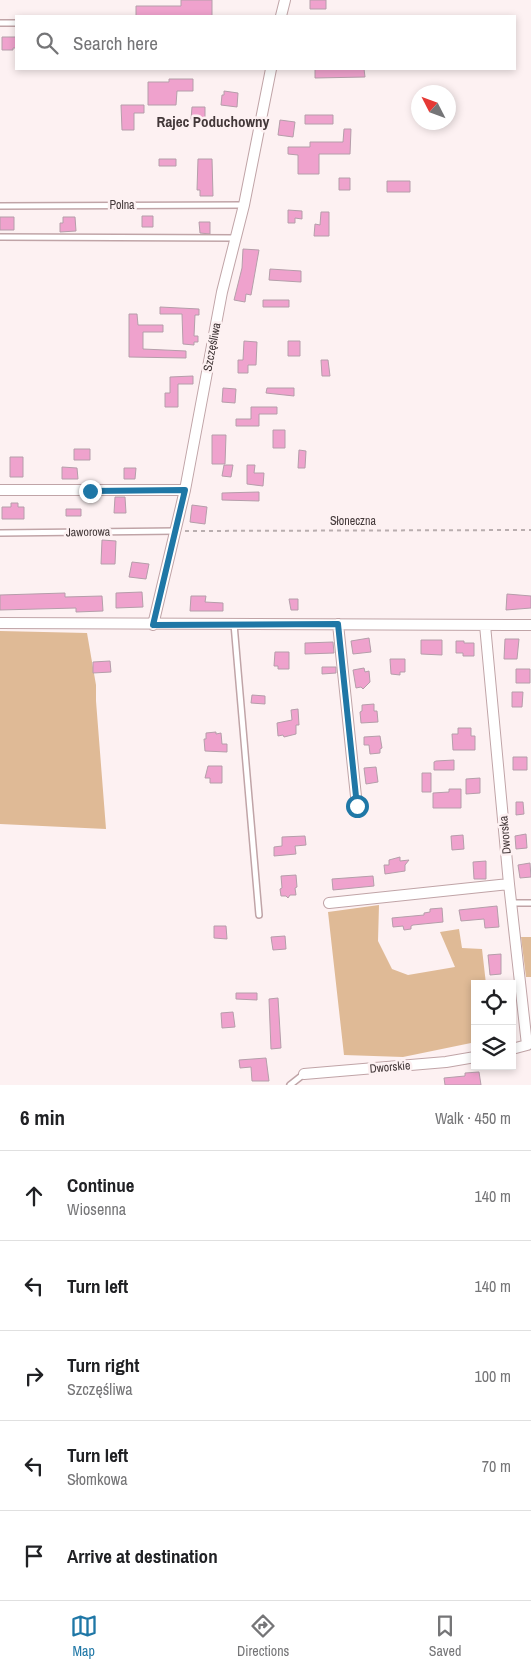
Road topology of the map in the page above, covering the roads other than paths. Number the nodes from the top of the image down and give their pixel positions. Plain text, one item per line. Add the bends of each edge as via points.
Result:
1 (285, 0) edge
2 (282, 15) edge
3 (0, 23) edge
4 (15, 23) edge
5 (271, 70) edge
6 (244, 205) junction
7 (0, 206) edge
8 (0, 237) edge
9 (234, 238) junction
10 (0, 490) edge
11 (185, 490) junction
12 (176, 531) junction
13 (0, 533) edge
14 (0, 623) edge
15 (234, 624) junction
16 (338, 624) junction
17 (485, 624) junction
18 (153, 625) junction
19 (531, 625) edge
20 (357, 806) dead end
21 (510, 884) junction
22 (512, 903) junction
23 (531, 903) edge
24 (328, 904) dead end
25 (259, 915) dead end
26 (529, 1044) edge
27 (516, 1048) edge
28 (471, 1058) edge
29 (304, 1074) joint
30 (290, 1085) edge

1 - 2 street
3 - 4 lane
5 - 6 street, Szczęśliwa
6 - 7 lane, Polna
6 - 9 street, Szczęśliwa
8 - 9 lane
9 - 11 street, Szczęśliwa
10 - 11 street
11 - 12 street, Szczęśliwa
12 - 13 lane, Jaworowa
12 - 18 street, Szczęśliwa
14 - 18 street
15 - 16 street
15 - 18 street
15 - 25 lane
16 - 17 street
16 - 20 street
17 - 19 street
17 - 21 street, Dworska
21 - 22 street, Dworska
21 - 24 street
22 - 23 lane
22 - 26 street, Dworska
26 - 27 street
28 - 29 street, Dworskie
29 - 30 lane

